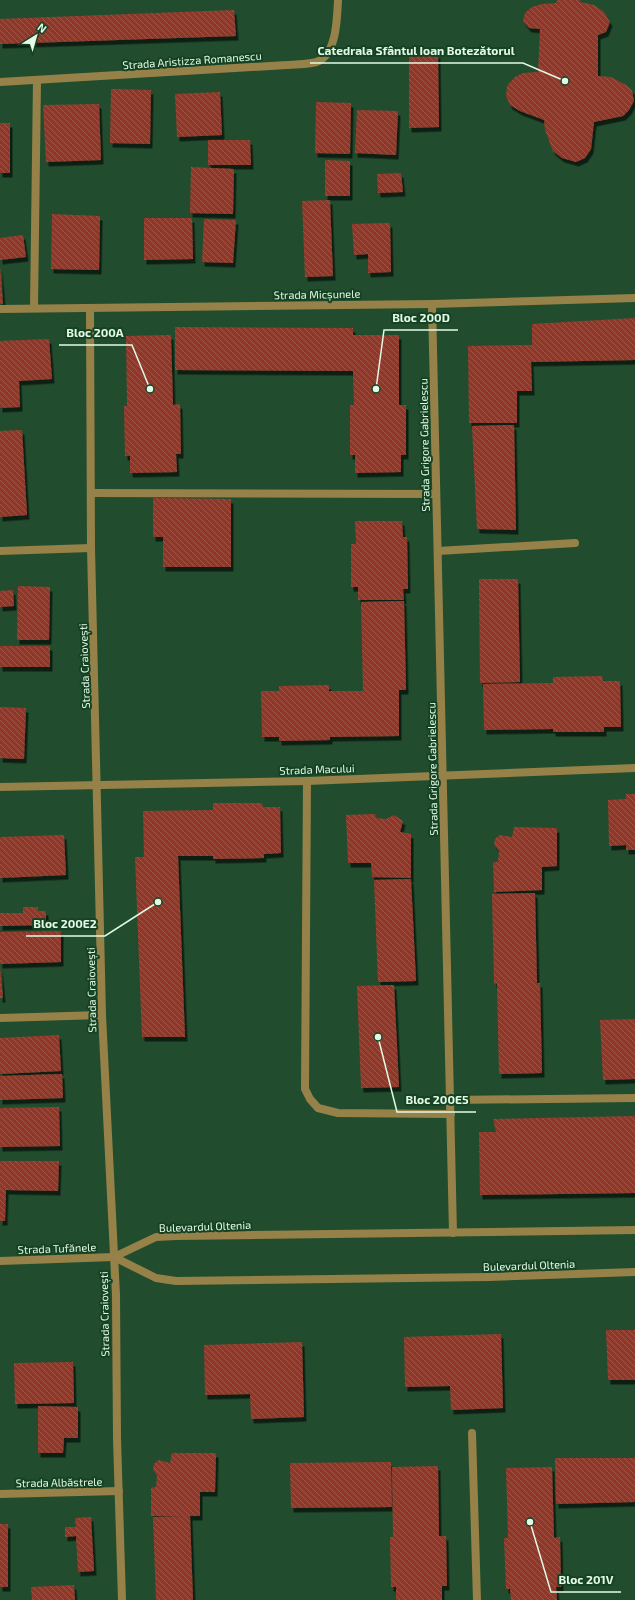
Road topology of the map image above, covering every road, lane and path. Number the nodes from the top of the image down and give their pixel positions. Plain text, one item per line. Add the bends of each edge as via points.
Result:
1 (338, 0) edge
2 (37, 81) junction
3 (0, 82) edge
4 (635, 298) edge
5 (432, 304) junction
6 (34, 308) junction
7 (90, 308) junction
8 (0, 309) edge
9 (91, 493) junction
10 (436, 494) junction
11 (575, 543) dead end
12 (91, 548) junction
13 (0, 551) edge
14 (438, 551) junction
15 (635, 768) edge
16 (444, 776) junction
17 (307, 781) junction
18 (98, 784) junction
19 (0, 787) edge
20 (102, 1015) junction
21 (0, 1018) edge
22 (635, 1098) edge
23 (451, 1100) junction
24 (451, 1114) junction
25 (635, 1230) edge
26 (453, 1233) junction
27 (114, 1257) junction
28 (0, 1261) edge
29 (635, 1272) edge
30 (472, 1433) dead end
31 (119, 1491) junction
32 (0, 1494) edge
33 (122, 1600) edge
34 (477, 1600) edge

1 - 2 street, Strada Aristizza Romanescu via 334,36 328,52 319,61
2 - 3 street, Strada Aristizza Romanescu
2 - 6 street
4 - 5 street, Strada Micșunele
5 - 7 street, Strada Micșunele
5 - 10 street, Strada Grigore Gabrielescu
6 - 7 street, Strada Micșunele
6 - 8 street, Strada Micșunele
7 - 9 street, Strada Craiovești
9 - 10 street
9 - 12 street, Strada Craiovești
10 - 14 street, Strada Grigore Gabrielescu
11 - 14 street
12 - 13 street
12 - 18 street, Strada Craiovești
14 - 16 street, Strada Grigore Gabrielescu
15 - 16 street, Strada Macului
16 - 17 street, Strada Macului
16 - 23 street, Strada Grigore Gabrielescu
17 - 18 street, Strada Macului
17 - 24 street via 305,1089 318,1108 338,1113
18 - 19 street, Strada Macului
18 - 20 street, Strada Craiovești
20 - 21 street
20 - 27 street, Strada Craiovești
22 - 23 street
23 - 24 street, Strada Grigore Gabrielescu
24 - 26 street, Strada Grigore Gabrielescu
25 - 26 street, Bulevardul Oltenia
26 - 27 street, Bulevardul Oltenia via 156,1237
27 - 28 street, Strada Tufănele
27 - 29 street, Bulevardul Oltenia via 156,1278 176,1281 489,1277
27 - 31 street, Strada Craiovești
30 - 34 street
31 - 32 street, Strada Albăstrele
31 - 33 street, Strada Craiovești

